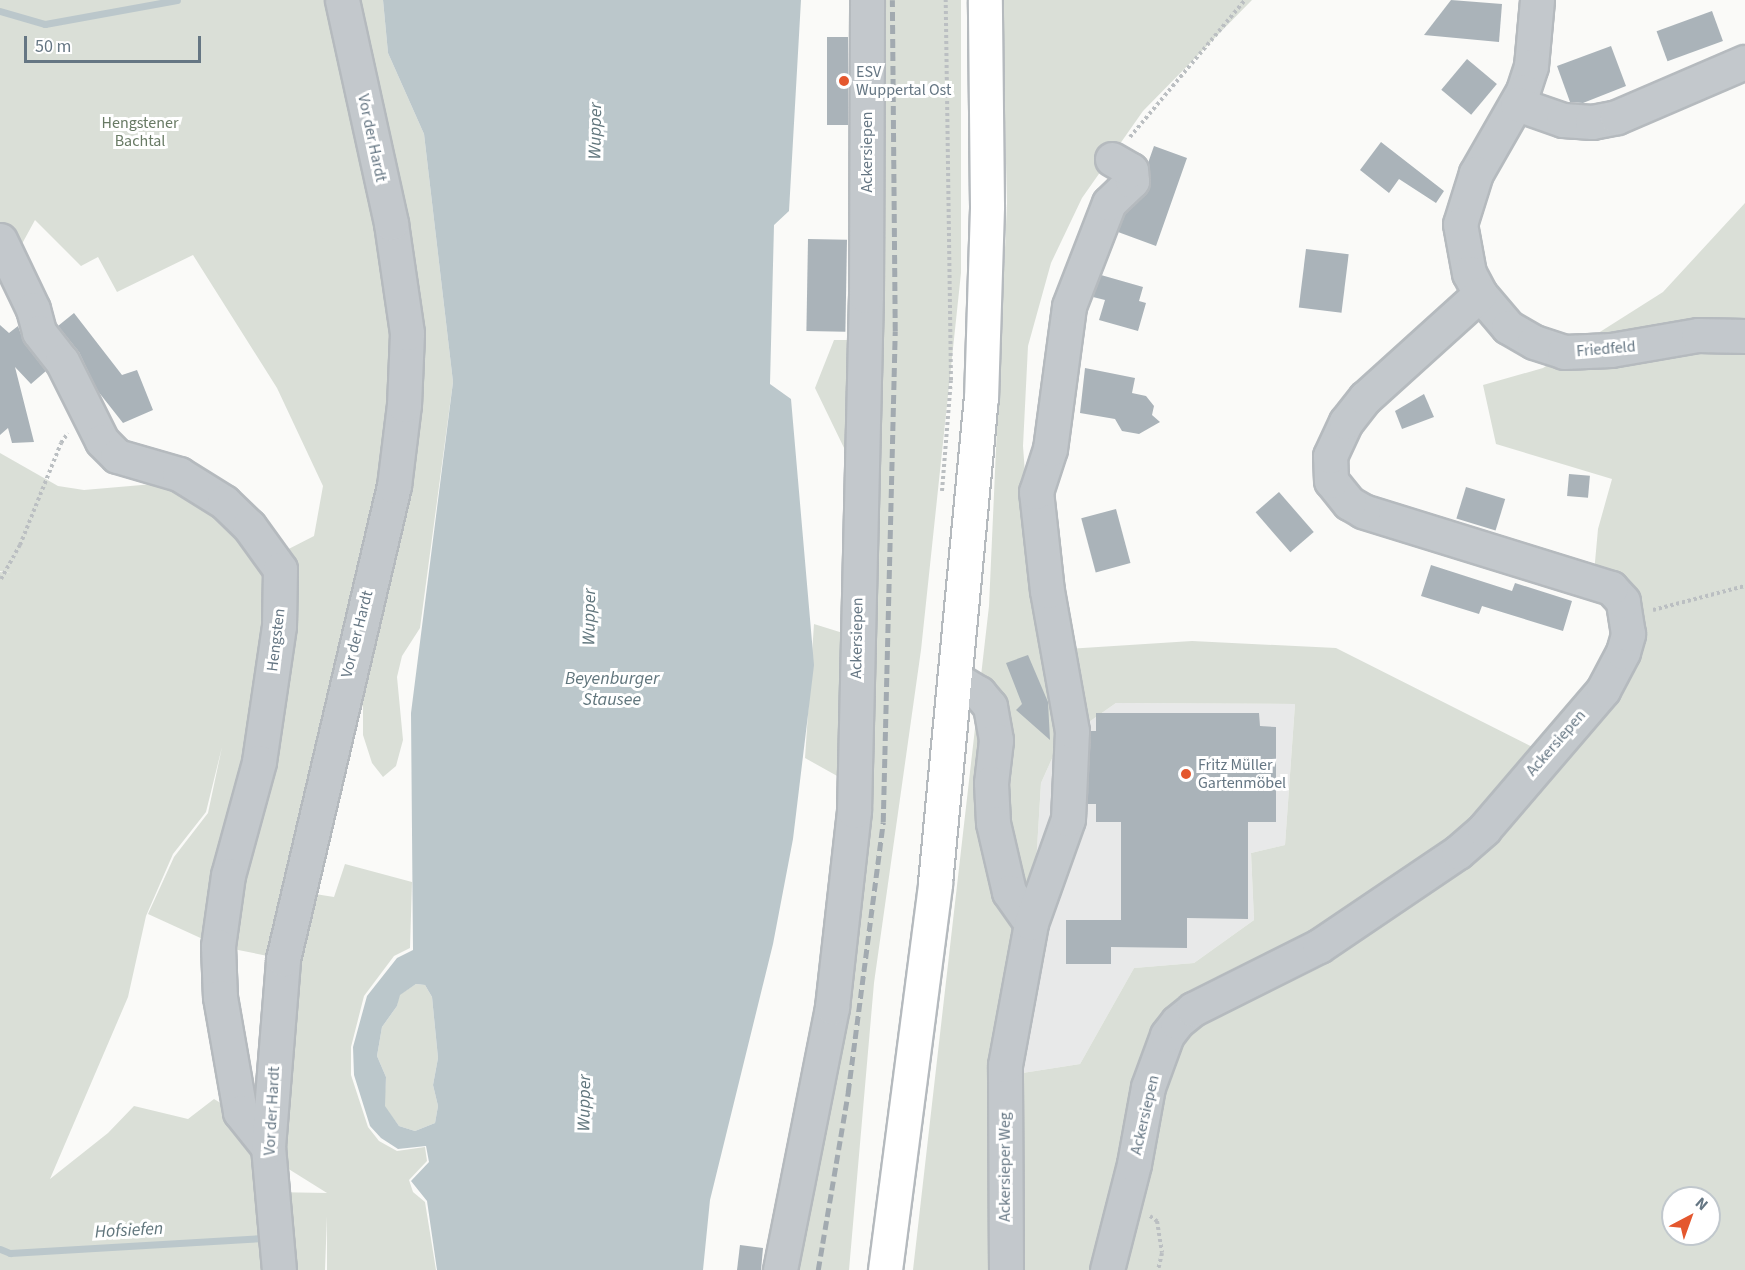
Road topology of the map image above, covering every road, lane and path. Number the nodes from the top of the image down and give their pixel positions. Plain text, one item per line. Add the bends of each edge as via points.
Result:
1 (342, 0) edge
2 (867, 0) edge
3 (946, 0) edge
4 (985, 0) edge
5 (1245, 0) edge
6 (1537, 0) edge
7 (1745, 62) edge
8 (1517, 104) junction
9 (1112, 159) joint
10 (0, 240) edge
11 (1480, 294) junction
12 (1745, 336) edge
13 (85, 412) junction
14 (941, 498) dead end
15 (1, 579) edge
16 (1745, 586) edge
17 (1629, 634) junction
18 (957, 680) junction
19 (1031, 923) junction
20 (268, 1147) junction
21 (1124, 1199) junction
22 (279, 1270) edge
23 (780, 1270) edge
24 (885, 1270) edge
25 (1006, 1270) edge
26 (1107, 1270) edge
27 (1158, 1270) edge

1 - 20 street, Vor der Hardt via 391,223 407,333 404,405 394,486 283,959
2 - 23 street, Ackersiepen via 866,296 854,811 832,1007
3 - 14 path via 951,380
4 - 18 main road via 985,304
5 - 9 path
6 - 8 street, Friedfeld via 1531,66
7 - 8 street via 1617,117 1592,122 1563,120
8 - 11 street, Friedfeld via 1476,173 1460,224 1469,273
9 - 19 street via 1131,170 1132,181 1109,203 1069,306 1050,448 1036,492 1047,591 1072,731 1068,819
10 - 13 street, Hengsten via 33,309 39,332 62,361
11 - 12 street, Friedfeld via 1508,327 1534,342 1564,352 1611,350 1698,335
11 - 17 street, Ackersiepen via 1365,398 1333,448 1331,481 1349,503 1363,511 1611,588 1623,601
13 - 15 path via 61,443 41,498
13 - 20 street, Hengsten via 102,441 117,456 179,474 224,502 249,526 280,569 279,626 259,762 228,875 218,946 220,997 240,1112
16 - 17 path via 1637,614
17 - 21 street, Ackersiepen via 1616,671 1603,690 1484,828 1458,852 1319,946 1193,1008 1177,1022 1167,1035 1148,1087
18 - 19 street via 979,693 990,706 996,740 991,783 993,823 1009,892
18 - 24 main road
19 - 25 street, Ackersieper Weg via 1005,1065
20 - 22 street, Vor der Hardt
21 - 26 street, Ackersiepen
21 - 27 path via 1157,1221 1162,1253

